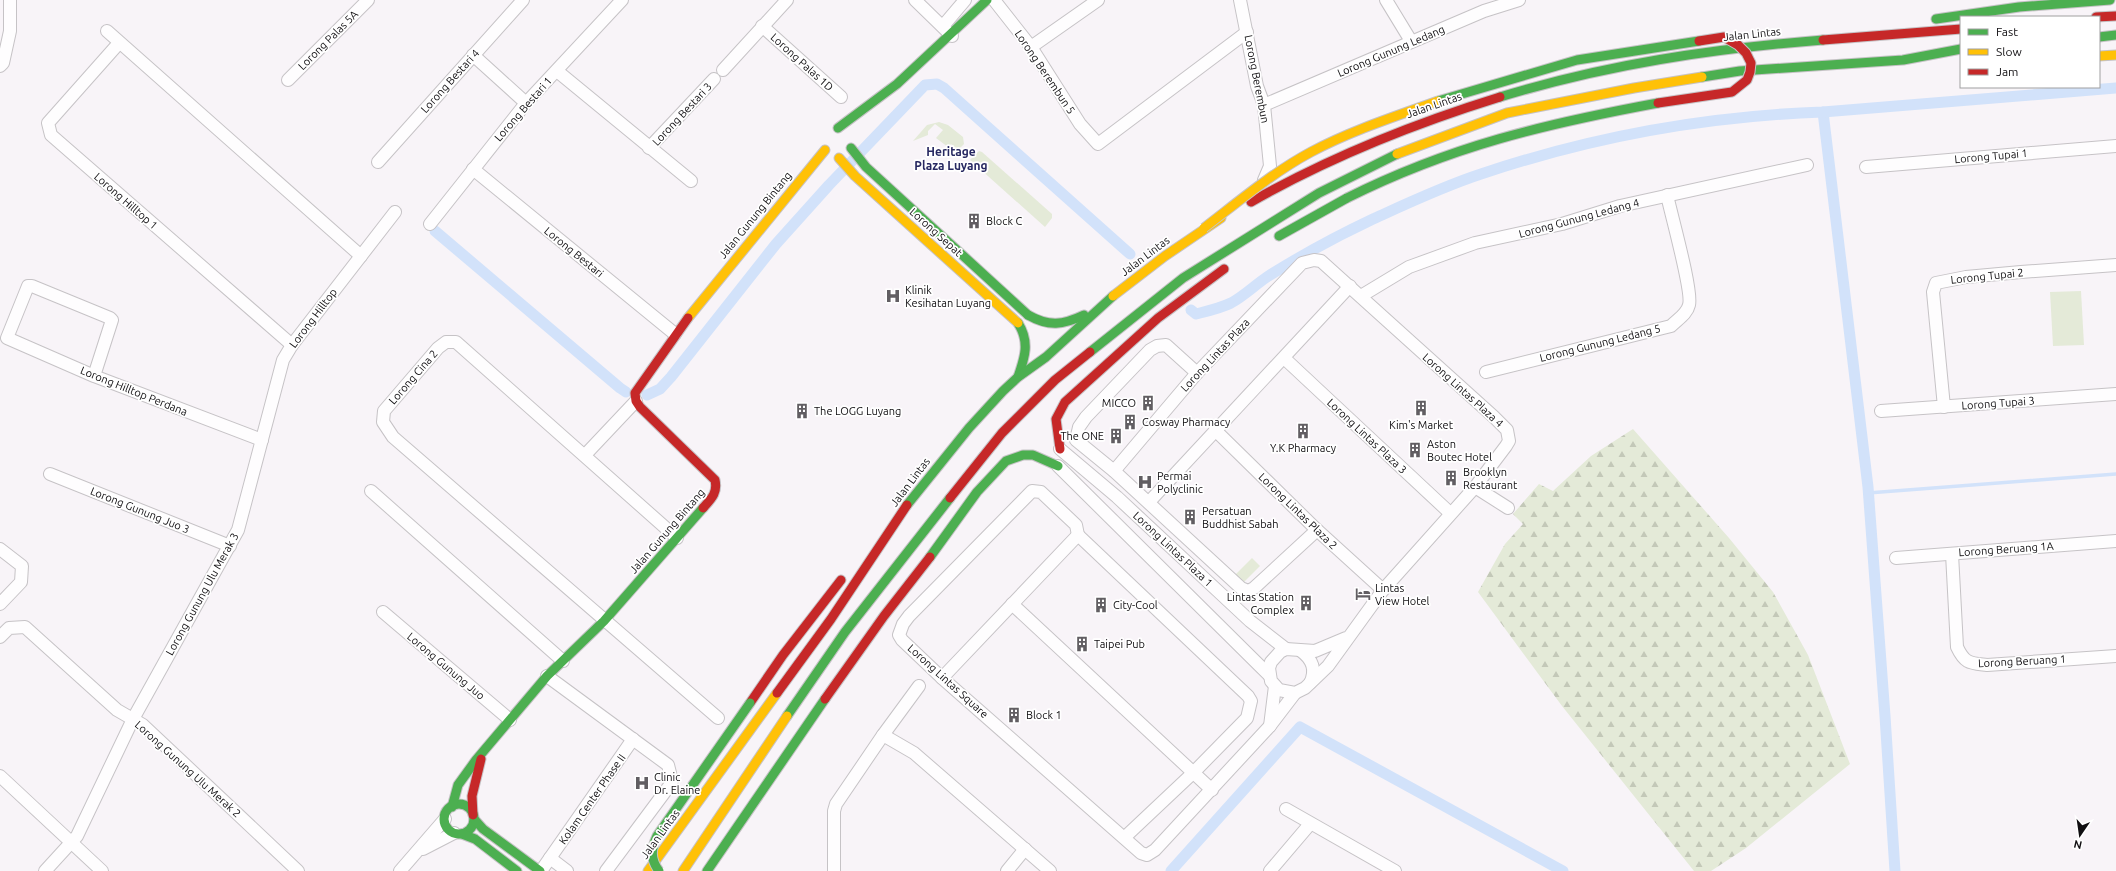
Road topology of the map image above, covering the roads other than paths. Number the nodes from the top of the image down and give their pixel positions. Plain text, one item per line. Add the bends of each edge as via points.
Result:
1 (10, 0) edge
2 (368, 0) edge
3 (523, 0) edge
4 (622, 0) edge
5 (787, 0) edge
6 (915, 0) edge
7 (965, 0) edge
8 (987, 0) edge
9 (994, 0) edge
10 (1098, 0) edge
11 (1240, 0) edge
12 (1386, 0) edge
13 (1519, 0) edge
14 (2110, 0) edge
15 (2116, 16) edge
16 (2100, 17) edge
17 (762, 26) junction
18 (942, 26) junction
19 (1960, 29) edge
20 (107, 31) dead end
21 (1247, 32) junction
22 (1897, 33) junction
23 (2116, 35) edge
24 (952, 36) junction
25 (2100, 37) edge
26 (1411, 41) junction
27 (120, 43) junction
28 (1031, 47) junction
29 (1960, 49) edge
30 (2116, 54) edge
31 (473, 55) junction
32 (2100, 56) edge
33 (1903, 60) junction
34 (1938, 64) dead end
35 (0, 66) edge
36 (723, 70) dead end
37 (557, 71) junction
38 (714, 79) dead end
39 (288, 80) dead end
40 (841, 97) dead end
41 (526, 103) junction
42 (1264, 106) junction
43 (864, 111) junction
44 (838, 128) junction
45 (852, 141) junction
46 (2116, 146) edge
47 (649, 148) junction
48 (825, 150) junction
49 (842, 161) junction
50 (378, 162) dead end
51 (865, 164) junction
52 (1807, 165) dead end
53 (1866, 167) dead end
54 (473, 169) junction
55 (691, 181) dead end
56 (1264, 182) junction
57 (873, 192) junction
58 (1667, 195) junction
59 (1334, 204) junction
60 (395, 212) dead end
61 (1280, 218) junction
62 (430, 224) dead end
63 (1204, 228) junction
64 (1273, 239) dead end
65 (361, 256) junction
66 (1230, 265) dead end
67 (2116, 265) edge
68 (1327, 267) joint
69 (1350, 286) junction
70 (1361, 296) junction
71 (1102, 305) junction
72 (1140, 312) junction
73 (675, 334) junction
74 (292, 345) junction
75 (1098, 357) dead end
76 (1284, 358) junction
77 (1088, 369) dead end
78 (1486, 372) dead end
79 (1197, 373) junction
80 (94, 376) junction
81 (1018, 377) junction
82 (2116, 394) edge
83 (636, 401) junction
84 (1054, 402) dead end
85 (1944, 407) junction
86 (1880, 412) dead end
87 (1047, 416) dead end
88 (1215, 430) junction
89 (262, 440) junction
90 (1003, 446) dead end
91 (1041, 448) dead end
92 (1060, 449) junction
93 (585, 455) junction
94 (976, 465) junction
95 (1058, 466) junction
96 (1114, 471) junction
97 (50, 474) dead end
98 (1475, 487) junction
99 (371, 491) dead end
100 (956, 491) junction
101 (1148, 502) junction
102 (1508, 508) dead end
103 (1450, 513) junction
104 (1317, 530) junction
105 (1078, 534) junction
106 (677, 538) junction
107 (884, 538) junction
108 (2116, 541) edge
109 (230, 546) junction
110 (0, 549) edge
111 (865, 551) dead end
112 (1952, 554) junction
113 (1896, 558) dead end
114 (844, 575) dead end
115 (904, 590) junction
116 (1383, 590) junction
117 (0, 604) edge
118 (1012, 604) junction
119 (383, 612) dead end
120 (604, 621) junction
121 (0, 637) edge
122 (1346, 638) junction
123 (1286, 649) junction
124 (1301, 651) junction
125 (2116, 656) edge
126 (563, 661) junction
127 (1269, 675) junction
128 (547, 676) junction
129 (942, 678) junction
130 (1309, 684) junction
131 (919, 686) dead end
132 (1275, 686) junction
133 (1295, 693) junction
134 (718, 718) dead end
135 (133, 719) junction
136 (510, 720) junction
137 (1269, 727) junction
138 (882, 735) junction
139 (633, 739) junction
140 (484, 752) junction
141 (1194, 772) junction
142 (0, 776) edge
143 (1212, 790) junction
144 (452, 807) junction
145 (1286, 809) dead end
146 (474, 817) junction
147 (445, 819) junction
148 (1310, 824) junction
149 (458, 833) junction
150 (1125, 837) junction
151 (72, 842) junction
152 (701, 844) junction
153 (1025, 849) junction
154 (418, 851) junction
155 (550, 858) junction
156 (45, 871) edge
157 (102, 871) edge
158 (298, 871) edge
159 (400, 871) edge
160 (518, 871) edge
161 (541, 871) edge
162 (568, 871) edge
163 (606, 871) edge
164 (648, 871) edge
165 (659, 871) edge
166 (683, 871) edge
167 (706, 871) edge
168 (834, 871) edge
169 (1007, 871) edge
170 (1050, 871) edge
171 (1270, 871) edge
172 (1395, 871) edge

1 - 35 street via 10,31 3,63
2 - 39 street, Lorong Palas 5A
3 - 31 street, Lorong Bestari 4
4 - 37 street, Lorong Bestari 1
5 - 17 street
6 - 18 street
7 - 18 street
8 - 24 main road
9 - 28 street, Lorong Berembun 5
10 - 28 street
11 - 21 street, Lorong Berembun
12 - 26 street
13 - 26 street, Lorong Gunung Ledang via 1484,11
14 - 22 main road, Jalan Lintas via 2020,7 1944,17
15 - 16 main road
17 - 36 street
17 - 40 street, Lorong Palas 1D
18 - 24 street
19 - 22 main road, Jalan Lintas
20 - 27 street
21 - 28 street, Lorong Berembun 5 via 1098,144 1080,124
21 - 42 street, Lorong Berembun via 1257,86
22 - 63 main road, Jalan Lintas via 1686,54 1576,74 1457,109 1388,134 1308,170
23 - 25 main road
24 - 43 main road
26 - 42 street, Lorong Gunung Ledang
27 - 65 street
27 - 74 street, Lorong Hilltop 1 via 48,122 51,135
29 - 33 main road
30 - 32 main road
31 - 41 street
31 - 50 street, Lorong Bestari 4
33 - 34 main road
33 - 61 main road via 1740,71 1634,88 1507,113 1409,148 1319,193
37 - 41 street, Lorong Bestari 1
37 - 47 street
38 - 47 street, Lorong Bestari 3
41 - 54 street, Lorong Bestari 1
42 - 56 street, Lorong Berembun via 1270,166
43 - 44 main road
43 - 45 main road
44 - 45 main road via 845,130
44 - 48 main road via 826,136
45 - 49 main road
45 - 51 main road, Lorong Sepat
46 - 53 street, Lorong Tupai 1
47 - 55 street
48 - 49 main road
48 - 73 main road, Jalan Gunung Bintang
49 - 57 main road, Lorong Sepat
51 - 57 street via 862,179
51 - 71 main road, Lorong Sepat via 1028,315 1042,324 1058,326
52 - 58 street, Lorong Gunung Ledang 4
54 - 62 street, Lorong Bestari 1
54 - 73 street, Lorong Bestari
56 - 59 main road, bridge via 1311,152 1378,123 1448,97 1577,60 1724,38 1740,45 1752,68 1742,86 1732,92 1603,112 1508,133 1374,183
56 - 63 main road, bridge
57 - 81 main road, Lorong Sepat via 1018,323 1025,332 1028,345
58 - 70 street, Lorong Gunung Ledang 4 via 1562,224 1464,247 1409,267
58 - 78 street, Lorong Gunung Ledang 5 via 1688,287 1690,304 1685,313 1671,326
59 - 61 main road
59 - 64 main road
60 - 65 street, Lorong Hilltop
61 - 72 main road via 1183,278
63 - 71 main road, Jalan Lintas
65 - 74 street, Lorong Hilltop
66 - 92 main road via 1158,318 1065,402 1056,419
67 - 85 street, Lorong Tupai 2 via 1966,277 1936,283 1933,292
68 - 69 street, Lorong Lintas Plaza 4
68 - 79 street, Lorong Lintas Plaza via 1321,261 1302,263
69 - 70 street, Lorong Lintas Plaza 4
69 - 76 street
70 - 98 street, Lorong Lintas Plaza 4 via 1507,430 1509,441
71 - 81 main road, Jalan Lintas via 1046,357
72 - 75 main road
72 - 94 main road via 1055,380 1002,433
73 - 83 main road, Jalan Gunung Bintang via 642,380 635,393
74 - 89 street, Lorong Hilltop via 283,360
76 - 88 street
76 - 103 street, Lorong Lintas Plaza 3
77 - 84 main road
79 - 96 street, Lorong Lintas Plaza
79 - 96 street via 1166,345 1157,346 1150,350 1086,417 1079,427 1076,440
80 - 80 street, Lorong Hilltop Perdana via 7,338 28,286 112,320
80 - 89 street, Lorong Hilltop Perdana
81 - 107 main road, Jalan Lintas via 959,440 919,488
82 - 85 street, Lorong Tupai 3
83 - 93 street
83 - 106 main road, Jalan Gunung Bintang via 715,480 717,488 714,496
85 - 86 street, Lorong Tupai 3
87 - 92 main road via 1051,439
88 - 101 street
88 - 104 street, Lorong Lintas Plaza 2
89 - 109 street, Lorong Gunung Ulu Merak 3 via 238,530
90 - 94 main road via 991,451
91 - 95 main road
92 - 123 street, Lorong Lintas Plaza 1 via 1117,497 1250,621
93 - 106 street, Lorong Cina 2
93 - 120 street, Lorong Cina 2 via 456,342 446,342 438,348 384,411 382,417 393,437
94 - 100 main road
95 - 115 main road via 1033,455 1023,455 1006,461 977,492
95 - 127 street, Lorong Lintas Plaza 1
96 - 101 street
97 - 109 street, Lorong Gunung Juo 3
98 - 102 street
98 - 103 street, Lorong Lintas Plaza 4
99 - 126 street
100 - 115 main road
100 - 152 main road via 845,632
101 - 104 street, Lorong Lintas Plaza 1 via 1241,588 1248,591
103 - 116 street, Lorong Lintas Plaza 4
104 - 116 street, Lorong Lintas Plaza 2
105 - 118 street
105 - 129 street, Lorong Lintas Square via 1076,525 1041,492 1032,490 909,616 899,635
105 - 141 street via 1251,701 1247,718
106 - 120 main road, Jalan Gunung Bintang
107 - 111 main road
107 - 164 main road, Jalan Lintas via 831,619
108 - 112 street, Lorong Beruang 1A
109 - 135 street, Lorong Gunung Ulu Merak 3
110 - 117 street via 22,566 21,582
112 - 113 street, Lorong Beruang 1A
112 - 125 street, Lorong Beruang 1 via 1957,647 1962,657 1970,663 1987,665
114 - 165 main road, bridge via 783,655 657,836 651,850 652,861
115 - 167 main road
116 - 122 street, Lorong Lintas Plaza 4
118 - 129 street
118 - 141 street
119 - 136 street, Lorong Gunung Juo
120 - 126 main road, Jalan Gunung Bintang
120 - 134 street
121 - 135 street, Lorong Gunung Ulu Merak 2 via 9,628 25,627 117,710
122 - 124 street via 1315,651
122 - 130 street, Lorong Lintas Plaza 4 via 1328,666
123 - 124 street
123 - 127 street via 1271,662
124 - 130 street via 1313,666
126 - 128 main road, Jalan Gunung Bintang
127 - 132 street
128 - 136 main road, Jalan Gunung Bintang
128 - 139 street
129 - 150 street, Lorong Lintas Square
130 - 133 street
131 - 138 street
132 - 133 street via 1284,692
132 - 137 street
133 - 137 street
135 - 151 street, Lorong Gunung Ulu Merak 3
135 - 158 street, Lorong Gunung Ulu Merak 2 via 143,725
136 - 140 main road, Jalan Gunung Bintang
137 - 143 street
138 - 153 street via 914,753
138 - 168 street via 836,804
139 - 155 street, Kolam Center Phase II
139 - 163 street via 668,765 672,781
140 - 144 main road, Jalan Gunung Bintang via 458,785
140 - 146 main road, Jalan Gunung Bintang via 472,796
141 - 143 street
141 - 150 street
142 - 151 street
143 - 150 street, Lorong Lintas Square via 1155,850 1147,855 1141,853
144 - 146 main road via 464,806
144 - 147 main road via 446,812
145 - 148 street
146 - 149 main road via 470,830
146 - 161 main road via 483,829
147 - 149 main road via 447,828
147 - 154 street
148 - 171 street
148 - 172 street
149 - 154 street
149 - 160 main road via 475,839
151 - 156 street, Lorong Gunung Ulu Merak 3
151 - 157 street
152 - 166 main road
152 - 167 street via 701,863
153 - 169 street
153 - 170 street
154 - 159 street
155 - 161 street, Kolam Center Phase II
155 - 162 street

